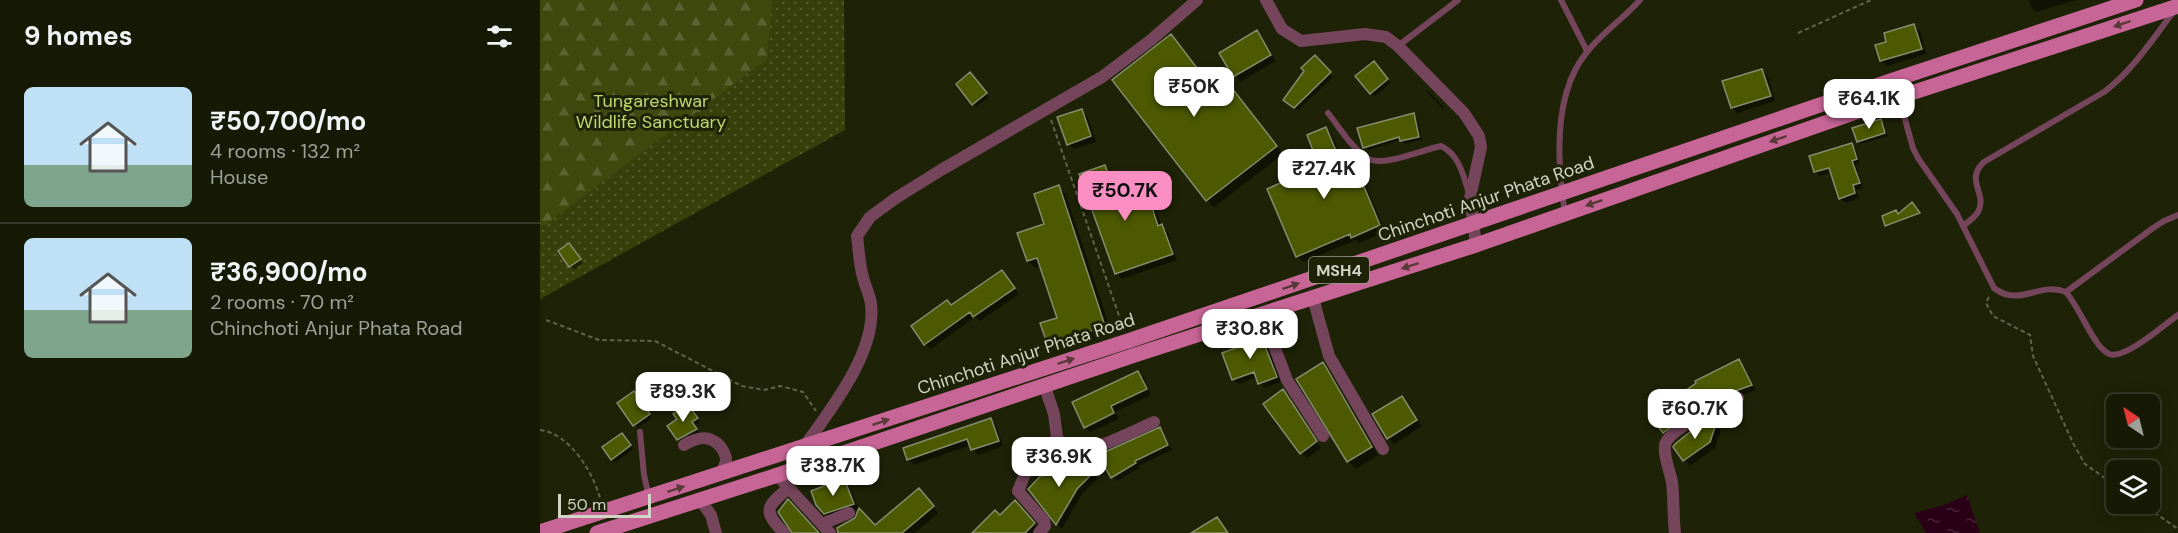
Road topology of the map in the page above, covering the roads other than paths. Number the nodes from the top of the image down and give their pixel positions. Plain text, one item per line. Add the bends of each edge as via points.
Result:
1 (1197, 0) edge
2 (1266, 0) edge
3 (1458, 0) edge
4 (1561, 0) edge
5 (1640, 0) edge
6 (2136, 0) edge
7 (2178, 6) edge
8 (1398, 46) junction
9 (1587, 51) junction
10 (1899, 97) junction
11 (1328, 113) dead end
12 (1562, 194) junction
13 (1470, 198) junction
14 (1565, 213) junction
15 (2178, 215) edge
16 (1473, 225) junction
17 (1963, 226) junction
18 (1476, 245) junction
19 (2066, 292) junction
20 (1312, 298) junction
21 (1262, 314) junction
22 (2178, 315) edge
23 (1045, 387) junction
24 (1738, 398) dead end
25 (1154, 422) dead end
26 (640, 432) dead end
27 (1057, 436) junction
28 (1323, 436) dead end
29 (684, 445) dead end
30 (804, 447) junction
31 (1383, 449) dead end
32 (759, 462) junction
33 (721, 474) junction
34 (771, 478) junction
35 (789, 488) junction
36 (649, 497) junction
37 (699, 500) junction
38 (849, 513) dead end
39 (826, 529) edge
40 (540, 532) edge
41 (597, 533) edge
42 (716, 533) edge
43 (784, 533) edge
44 (1039, 533) edge
45 (1675, 533) edge

1 - 30 street via 1102,77 941,170 870,217 858,236 862,276 871,303 870,330 857,363
2 - 8 street via 1282,29 1301,41 1365,34 1386,37
3 - 8 lane
4 - 9 lane
5 - 9 lane
6 - 12 main road, Chinchoti Anjur Phata Road / MSH4
7 -> 10 main road, Chinchoti Anjur Phata Road / MSH4
7 - 17 lane via 2121,79 1978,168 1980,209
8 - 13 street via 1474,126 1481,147
9 - 12 lane via 1572,74 1563,102
10 -> 14 main road, Chinchoti Anjur Phata Road / MSH4
10 - 17 lane via 1918,158
11 - 13 lane via 1369,159 1391,160 1441,146 1448,149 1455,156
12 - 14 lane
12 - 16 main road, Chinchoti Anjur Phata Road / MSH4
13 - 16 street
14 - 18 main road, Chinchoti Anjur Phata Road / MSH4
15 - 19 lane via 2164,220
16 - 18 street
30 -> 16 main road, Chinchoti Anjur Phata Road / MSH4
17 - 19 lane via 1994,288 2002,294 2011,297 2052,289
18 -> 20 main road, Chinchoti Anjur Phata Road / MSH4
19 - 22 lane via 2102,349 2111,355 2131,349
20 - 21 main road, Chinchoti Anjur Phata Road / MSH4
20 - 31 street via 1329,356
21 - 23 main road, Chinchoti Anjur Phata Road / MSH4
21 - 28 street via 1287,380
23 - 27 street
23 - 34 main road, Chinchoti Anjur Phata Road / MSH4
24 - 45 street via 1700,415 1665,445
25 - 27 street via 1083,450 1066,449
26 - 36 lane
27 - 44 street via 1027,469 1018,491 1044,521
29 - 33 street via 701,437 718,444 726,460
30 - 32 main road, Chinchoti Anjur Phata Road / MSH4
32 - 33 main road, Chinchoti Anjur Phata Road / MSH4
32 - 34 main road
36 -> 33 main road, Chinchoti Anjur Phata Road / MSH4
34 - 35 street
34 - 37 main road, Chinchoti Anjur Phata Road / MSH4
35 - 39 street
35 - 43 street via 768,509
36 - 40 main road, Chinchoti Anjur Phata Road / MSH4
37 - 41 main road, Chinchoti Anjur Phata Road / MSH4
37 - 42 street via 711,515
38 - 39 street

